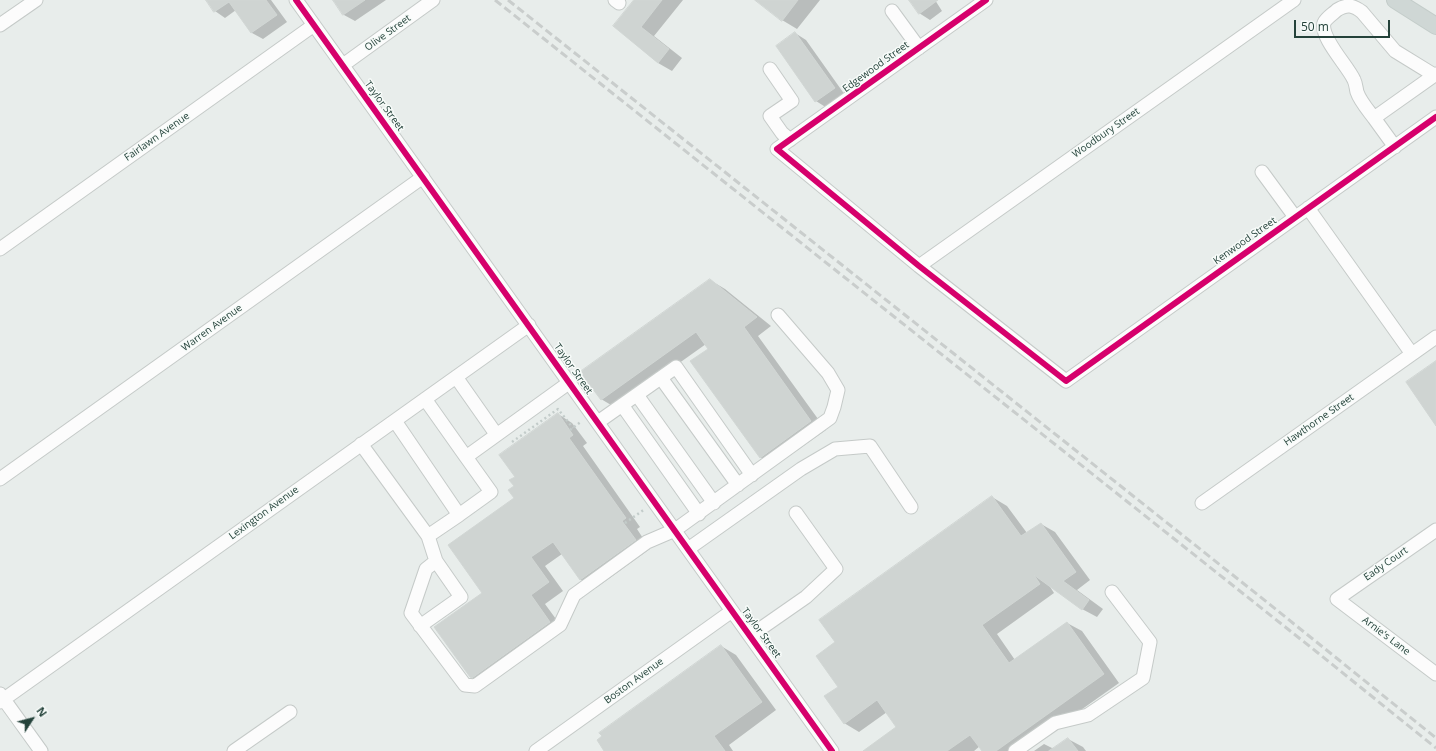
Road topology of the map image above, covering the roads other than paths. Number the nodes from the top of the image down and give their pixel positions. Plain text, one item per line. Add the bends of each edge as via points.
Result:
1 (36, 0) edge
2 (296, 0) edge
3 (433, 0) edge
4 (986, 0) edge
5 (1294, 0) edge
6 (1396, 0) edge
7 (892, 11) dead end
8 (1434, 22) edge
9 (0, 25) edge
10 (314, 25) junction
11 (919, 48) junction
12 (343, 65) junction
13 (770, 69) dead end
14 (1435, 74) edge
15 (1436, 117) edge
16 (1374, 118) junction
17 (790, 140) junction
18 (1395, 147) junction
19 (1262, 172) dead end
20 (423, 177) junction
21 (1308, 208) junction
22 (1295, 217) junction
23 (0, 249) edge
24 (920, 266) junction
25 (778, 315) dead end
26 (529, 325) junction
27 (1436, 337) edge
28 (1412, 354) junction
29 (456, 377) junction
30 (661, 378) junction
31 (570, 382) junction
32 (637, 394) junction
33 (425, 399) junction
34 (622, 405) junction
35 (395, 421) junction
36 (598, 422) junction
37 (496, 434) junction
38 (361, 444) junction
39 (466, 457) junction
40 (752, 475) junction
41 (0, 479) edge
42 (738, 485) junction
43 (714, 503) junction
44 (1202, 503) dead end
45 (911, 506) dead end
46 (796, 513) dead end
47 (459, 514) junction
48 (699, 514) junction
49 (675, 530) junction
50 (1436, 530) edge
51 (428, 536) junction
52 (688, 549) junction
53 (436, 561) junction
54 (1112, 592) dead end
55 (1337, 598) joint
56 (732, 611) junction
57 (420, 626) junction
58 (750, 636) junction
59 (1436, 674) edge
60 (1, 698) edge
61 (290, 712) dead end
62 (41, 751) edge
63 (234, 751) edge
64 (536, 751) edge
65 (832, 751) edge
66 (1015, 751) edge

1 - 9 street
2 - 10 street, Taylor Street
3 - 12 street, Olive Street
4 - 11 street, Edgewood Street
5 - 24 street, Woodbury Street
6 - 8 main road
7 - 11 street
10 - 12 street, Taylor Street
10 - 23 street, Fairlawn Avenue
11 - 17 street, Edgewood Street
12 - 20 street, Taylor Street
13 - 17 street via 792,101 770,116
14 - 16 street
14 - 16 street via 1400,55 1356,7 1350,5 1338,10 1327,18 1324,24 1326,37 1351,73 1360,99
15 - 18 street, Kenwood Street
16 - 18 street
17 - 24 street, Edgewood Street via 777,150
18 - 21 street, Kenwood Street
19 - 22 street
20 - 26 street, Taylor Street
20 - 41 street, Warren Avenue
21 - 22 street, Kenwood Street
21 - 28 street
22 - 24 street, Kenwood Street via 1066,381
25 - 40 street via 828,373 838,390 830,418
26 - 29 street, Lexington Avenue
26 - 31 street, Taylor Street
27 - 28 street, Hawthorne Street
28 - 44 street, Hawthorne Street
29 - 33 street, Lexington Avenue
29 - 37 street
30 - 32 street
30 - 40 street via 676,367
30 - 42 street
31 - 36 street, Taylor Street
31 - 37 street
32 - 34 street
32 - 43 street
33 - 35 street, Lexington Avenue
33 - 39 street
34 - 36 street
34 - 48 street
35 - 38 street, Lexington Avenue
35 - 47 street
36 - 49 street, Taylor Street
37 - 39 street
38 - 51 street
38 - 60 street, Lexington Avenue
39 - 47 street via 491,492
40 - 42 street
42 - 43 street
43 - 48 street
45 - 52 street via 870,446 835,449 801,469
46 - 58 street via 836,569 806,597
47 - 51 street
48 - 49 street
49 - 52 street, Taylor Street
49 - 57 street via 647,542 574,595 560,626 475,686 465,685
50 - 55 street, Eady Court
51 - 53 street
52 - 56 street, Taylor Street
53 - 57 street via 426,568 411,613
53 - 57 street via 462,596
54 - 66 street via 1150,642 1143,678 1088,715 1055,723
55 - 59 street, Arnie's Lane
56 - 58 street, Taylor Street
56 - 64 street, Boston Avenue
58 - 65 street, Taylor Street
60 - 62 street
61 - 63 street

